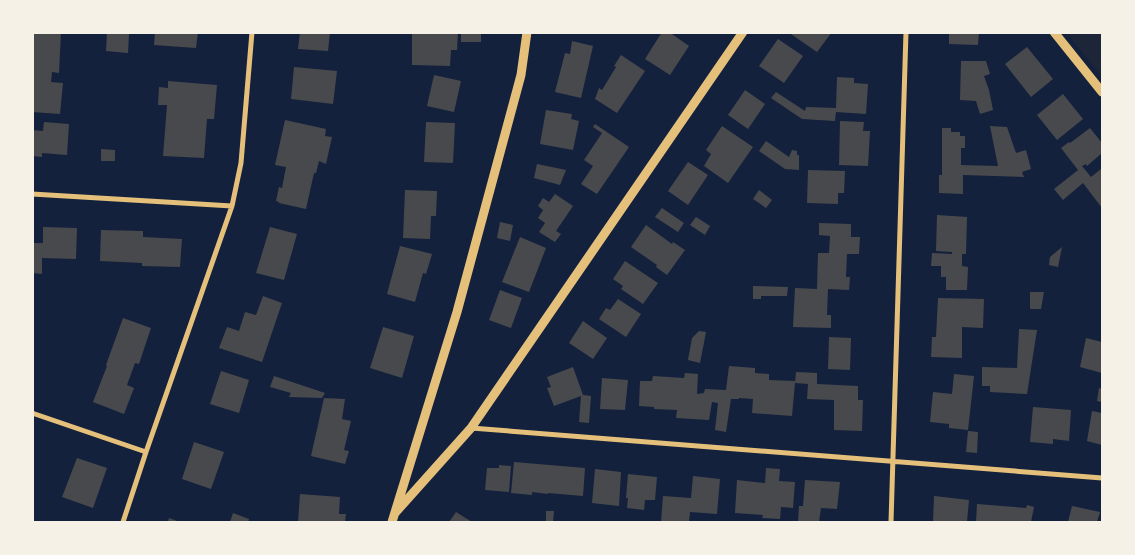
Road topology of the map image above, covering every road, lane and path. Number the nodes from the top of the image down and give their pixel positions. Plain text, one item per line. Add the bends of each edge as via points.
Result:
1 (252, 32) edge
2 (527, 32) edge
3 (743, 32) edge
4 (906, 32) edge
5 (1054, 32) edge
6 (1102, 92) edge
7 (32, 194) edge
8 (232, 206) junction
9 (32, 413) edge
10 (471, 428) junction
11 (146, 452) junction
12 (893, 462) junction
13 (1102, 478) edge
14 (394, 518) edge
15 (123, 522) edge
16 (891, 522) edge

1 - 8 street via 241,163
2 - 14 street via 521,75 457,312
3 - 10 street
4 - 12 street
5 - 6 street
7 - 8 street
8 - 11 street
9 - 11 street
10 - 12 street
10 - 14 street
11 - 15 street
12 - 13 street
12 - 16 street

